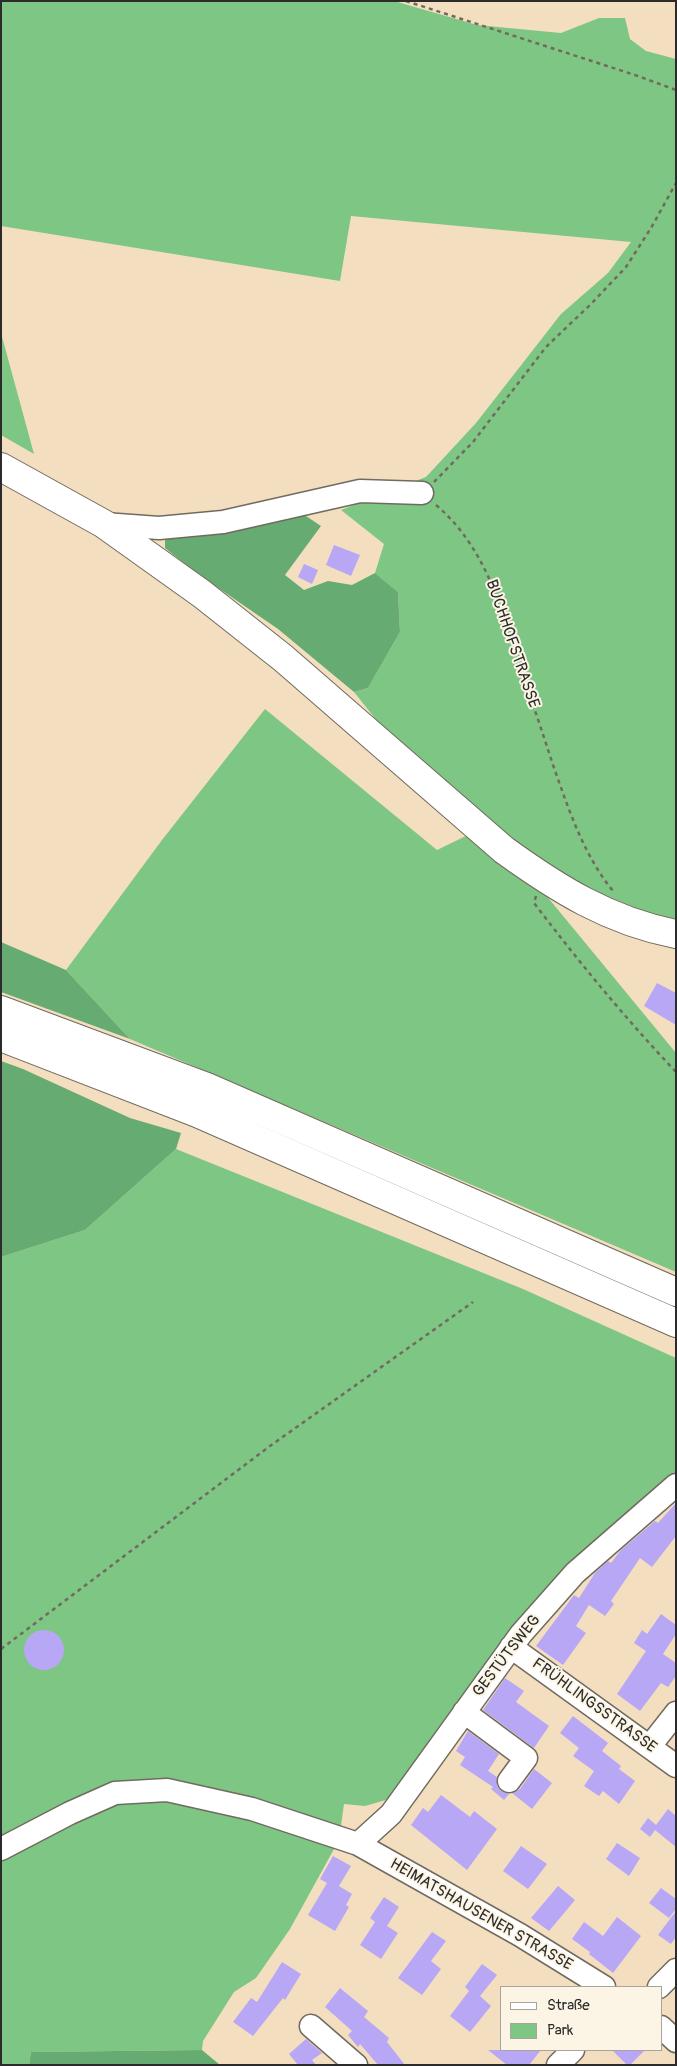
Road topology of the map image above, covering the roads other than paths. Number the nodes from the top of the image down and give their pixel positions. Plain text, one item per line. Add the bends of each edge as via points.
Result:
1 (1, 467) edge
2 (422, 493) road end
3 (104, 524) junction
4 (676, 934) edge
5 (1, 1010) edge
6 (1, 1037) edge
7 (676, 1292) edge
8 (676, 1323) edge
9 (676, 1485) edge
10 (511, 1647) junction
11 (464, 1712) junction
12 (676, 1712) edge
13 (650, 1746) junction
14 (676, 1766) edge
15 (509, 1781) dead end
16 (358, 1844) junction
17 (1, 1848) edge
18 (676, 1970) edge
19 (602, 1986) edge
20 (660, 1986) edge
21 (311, 2026) dead end
22 (662, 2028) edge
23 (676, 2041) edge
24 (573, 2051) edge
25 (356, 2065) edge
26 (558, 2065) edge

1 - 3 main road
2 - 3 street via 360,491 223,522 158,528
3 - 4 main road via 202,594 283,658 504,850 582,901 625,921
5 - 7 main road via 207,1087
6 - 8 main road via 197,1113
9 - 10 street, GESTÜTSWEG via 576,1573
10 - 11 street, GESTÜTSWEG
10 - 13 street, FRÜHLINGSSTRASSE
11 - 15 street via 526,1758
11 - 16 street, GESTÜTSWEG via 391,1814
12 - 13 street
13 - 14 street, FRÜHLINGSSTRASSE
16 - 17 street, HEIMATSHAUSENER STRASSE via 252,1809 167,1790 114,1793
16 - 19 street, HEIMATSHAUSENER STRASSE via 520,1935
18 - 20 street
21 - 25 street
22 - 23 street
24 - 26 street

